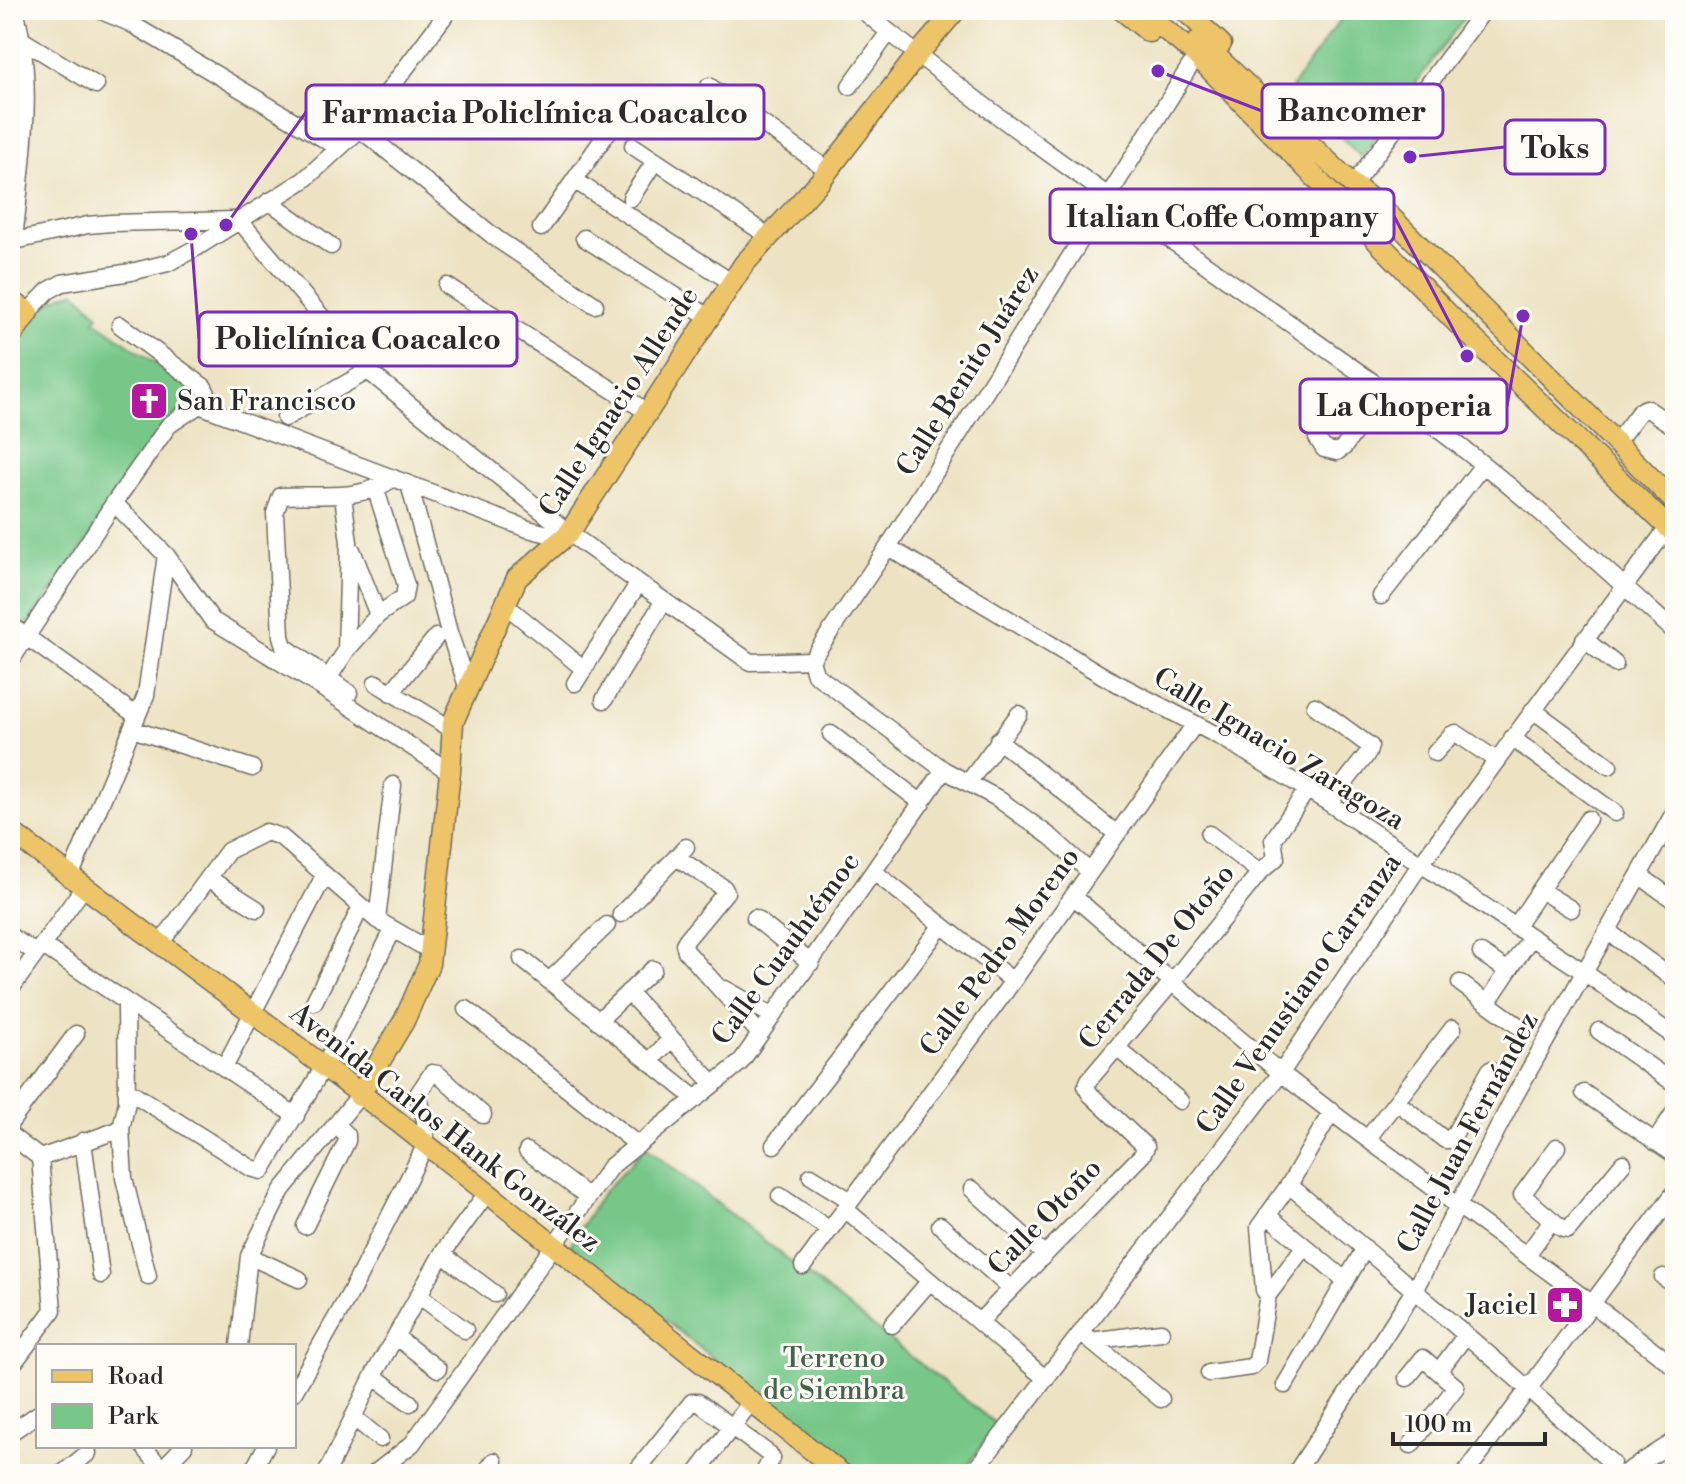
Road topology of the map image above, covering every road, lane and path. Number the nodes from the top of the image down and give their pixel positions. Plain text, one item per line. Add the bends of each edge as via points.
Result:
1 (15, 10) edge
2 (99, 10) edge
3 (449, 10) edge
4 (862, 10) edge
5 (956, 10) edge
6 (1122, 10) edge
7 (1141, 10) edge
8 (1161, 10) edge
9 (1184, 10) edge
10 (1484, 10) edge
11 (889, 32) junction
12 (24, 41) junction
13 (918, 54) junction
14 (1197, 55) junction
15 (96, 85) dead end
16 (709, 86) dead end
17 (850, 86) dead end
18 (612, 126) dead end
19 (360, 129) junction
20 (633, 146) dead end
21 (339, 148) junction
22 (655, 161) junction
23 (828, 170) junction
24 (1359, 177) junction
25 (574, 180) junction
26 (1109, 197) junction
27 (631, 198) dead end
28 (269, 201) junction
29 (1380, 206) junction
30 (239, 220) junction
31 (541, 228) dead end
32 (767, 235) junction
33 (584, 238) dead end
34 (12, 242) edge
35 (331, 246) dead end
36 (731, 282) junction
37 (447, 286) dead end
38 (10, 300) edge
39 (595, 305) dead end
40 (28, 312) junction
41 (709, 317) junction
42 (120, 325) dead end
43 (10, 338) edge
44 (1498, 362) junction
45 (368, 371) junction
46 (1374, 383) junction
47 (1356, 407) dead end
48 (214, 409) junction
49 (646, 411) junction
50 (285, 418) dead end
51 (1675, 427) edge
52 (1612, 434) junction
53 (1483, 465) junction
54 (402, 481) junction
55 (376, 490) junction
56 (1675, 490) edge
57 (343, 496) junction
58 (1675, 502) edge
59 (114, 503) junction
60 (567, 536) junction
61 (1670, 541) edge
62 (349, 542) junction
63 (888, 547) junction
64 (166, 555) junction
65 (638, 584) junction
66 (1623, 585) junction
67 (1381, 596) dead end
68 (663, 602) junction
69 (514, 612) dead end
70 (378, 615) junction
71 (10, 625) edge
72 (1675, 632) edge
73 (26, 637) junction
74 (436, 637) dead end
75 (1584, 639) junction
76 (346, 651) junction
77 (811, 660) junction
78 (10, 662) edge
79 (1615, 664) dead end
80 (329, 677) junction
81 (376, 683) dead end
82 (468, 689) junction
83 (349, 693) dead end
84 (391, 693) junction
85 (604, 700) dead end
86 (1315, 706) dead end
87 (1533, 710) junction
88 (1019, 714) dead end
89 (134, 722) junction
90 (1195, 724) junction
91 (453, 730) junction
92 (831, 734) dead end
93 (1512, 738) junction
94 (998, 740) junction
95 (1435, 753) dead end
96 (1496, 760) junction
97 (1609, 766) dead end
98 (252, 768) dead end
99 (944, 770) junction
100 (450, 772) junction
101 (968, 783) junction
102 (393, 785) dead end
103 (1307, 790) junction
104 (922, 803) junction
105 (1329, 803) junction
106 (1615, 813) dead end
107 (1674, 815) edge
108 (1588, 819) dead end
109 (10, 831) edge
110 (1117, 834) junction
111 (1209, 834) dead end
112 (1420, 865) junction
113 (874, 872) junction
114 (1090, 872) junction
115 (1260, 872) junction
116 (1639, 875) junction
117 (324, 876) junction
118 (208, 878) junction
119 (77, 882) junction
120 (1540, 890) junction
121 (1073, 896) junction
122 (1675, 901) edge
123 (361, 907) junction
124 (257, 909) dead end
125 (1571, 909) dead end
126 (755, 918) dead end
127 (377, 920) junction
128 (942, 925) junction
129 (1515, 927) junction
130 (393, 930) junction
131 (1607, 931) junction
132 (10, 936) edge
133 (1531, 937) junction
134 (160, 944) junction
135 (39, 949) junction
136 (431, 951) junction
137 (1481, 953) dead end
138 (522, 959) dead end
139 (811, 963) junction
140 (653, 969) dead end
141 (1508, 971) junction
142 (1584, 972) junction
143 (1675, 980) edge
144 (549, 981) junction
145 (1013, 981) junction
146 (1173, 981) junction
147 (1460, 983) dead end
148 (719, 988) junction
149 (10, 990) edge
150 (628, 992) junction
151 (126, 1002) junction
152 (314, 1002) dead end
153 (1487, 1003) junction
154 (466, 1009) dead end
155 (253, 1015) junction
156 (773, 1016) junction
157 (598, 1021) junction
158 (1517, 1025) dead end
159 (1453, 1028) dead end
160 (1599, 1031) dead end
161 (76, 1034) dead end
162 (760, 1034) junction
163 (1675, 1037) edge
164 (671, 1039) junction
165 (1117, 1048) junction
166 (649, 1062) junction
167 (224, 1068) junction
168 (323, 1068) junction
169 (1490, 1070) dead end
170 (1281, 1073) junction
171 (714, 1084) junction
172 (1675, 1084) edge
173 (126, 1089) junction
174 (1584, 1093) dead end
175 (359, 1096) junction
176 (696, 1099) junction
177 (1180, 1101) dead end
178 (1397, 1102) junction
179 (1332, 1111) junction
180 (1675, 1111) edge
181 (483, 1115) dead end
182 (296, 1116) junction
183 (10, 1123) edge
184 (336, 1124) junction
185 (121, 1129) junction
186 (10, 1135) edge
187 (1368, 1138) junction
188 (83, 1141) junction
189 (1655, 1142) junction
190 (426, 1144) junction
191 (638, 1145) junction
192 (774, 1145) dead end
193 (1146, 1147) joint
194 (1557, 1147) dead end
195 (527, 1151) dead end
196 (1675, 1155) edge
197 (40, 1158) junction
198 (1623, 1163) dead end
199 (811, 1176) dead end
200 (1289, 1185) junction
201 (972, 1189) dead end
202 (1675, 1192) edge
203 (487, 1193) junction
204 (587, 1196) junction
205 (780, 1196) dead end
206 (848, 1205) junction
207 (1458, 1206) junction
208 (1267, 1215) junction
209 (1552, 1220) junction
210 (940, 1225) dead end
211 (305, 1226) dead end
212 (830, 1230) junction
213 (553, 1245) junction
214 (1304, 1247) junction
215 (1365, 1248) junction
216 (442, 1254) junction
217 (1044, 1254) junction
218 (1527, 1255) junction
219 (249, 1256) junction
220 (803, 1266) dead end
221 (101, 1275) dead end
222 (148, 1276) dead end
223 (299, 1279) dead end
224 (930, 1281) junction
225 (1346, 1281) junction
226 (1011, 1289) junction
227 (1415, 1289) junction
228 (495, 1294) dead end
229 (1268, 1295) junction
230 (420, 1296) junction
231 (1595, 1303) junction
232 (979, 1322) junction
233 (892, 1325) dead end
234 (465, 1330) dead end
235 (1161, 1332) dead end
236 (1465, 1336) junction
237 (396, 1337) junction
238 (1086, 1337) junction
239 (239, 1344) edge
240 (1675, 1367) edge
241 (10, 1368) edge
242 (438, 1369) dead end
243 (1439, 1371) junction
244 (1209, 1373) dead end
245 (373, 1376) junction
246 (1407, 1378) dead end
247 (1046, 1379) junction
248 (1285, 1385) dead end
249 (296, 1388) edge
250 (1528, 1388) junction
251 (1161, 1399) dead end
252 (751, 1402) junction
253 (410, 1403) dead end
254 (36, 1415) edge
255 (353, 1417) junction
256 (731, 1428) junction
257 (10, 1433) edge
258 (380, 1439) dead end
259 (1675, 1441) edge
260 (1411, 1445) dead end
261 (145, 1448) edge
262 (182, 1448) edge
263 (265, 1448) edge
264 (88, 1453) dead end
265 (164, 1471) edge
266 (1632, 1471) edge
267 (62, 1474) edge
268 (251, 1474) edge
269 (326, 1474) edge
270 (374, 1474) edge
271 (634, 1474) edge
272 (696, 1474) edge
273 (763, 1474) edge
274 (842, 1474) edge
275 (972, 1474) edge
276 (1295, 1474) edge
277 (1465, 1474) edge

1 - 12 street
2 - 21 street via 130,23
3 - 19 street
4 - 11 street
5 - 13 main road, Calle Ignacio Allende
6 - 14 main road
7 - 14 main road
8 - 14 main road
9 - 24 main road
10 - 24 street
11 - 13 street
11 - 17 street
12 - 15 street
12 - 34 street via 27,96
13 - 23 main road, Calle Ignacio Allende
13 - 26 street
14 - 26 street, Calle Benito Juárez
14 - 29 main road
14 - 44 main road via 1253,124 1332,205 1362,226
16 - 23 street
18 - 25 street
19 - 21 street
19 - 39 street via 497,239
20 - 22 street
21 - 28 street via 304,180
22 - 27 street
22 - 32 street
23 - 32 main road, Calle Ignacio Allende
24 - 29 main road
25 - 31 street
25 - 36 street
26 - 46 street
26 - 63 street, Calle Benito Juárez
28 - 30 street
28 - 35 street
29 - 52 main road
30 - 34 street via 88,225
30 - 40 street via 168,263 62,283
30 - 45 street
32 - 36 main road, Calle Ignacio Allende
33 - 41 street
36 - 41 main road, Calle Ignacio Allende
37 - 49 street
38 - 40 main road
40 - 43 main road
41 - 49 main road, Calle Ignacio Allende
42 - 48 street via 204,387
44 - 61 main road via 1562,435
44 - 61 main road via 1588,448
45 - 50 street
45 - 60 street
46 - 47 street
46 - 53 street
48 - 54 street
48 - 59 street via 199,405 169,425
49 - 60 main road, Calle Ignacio Allende
51 - 52 street via 1646,408
52 - 56 main road
52 - 58 main road
53 - 66 street
53 - 67 street
54 - 55 street
54 - 60 street via 528,529
54 - 82 street
55 - 57 street
55 - 70 street via 406,585 404,597
57 - 62 street
57 - 80 street via 281,496 275,513 284,646
59 - 64 street
59 - 73 street
60 - 65 street
60 - 82 main road, Calle Ignacio Allende via 517,578
61 - 66 street, Calle Venustiano Carranza
62 - 70 street
62 - 76 street
63 - 77 street, Calle Benito Juárez
63 - 90 street, Calle Ignacio Zaragoza via 1107,678
64 - 89 street via 146,695
64 - 100 street via 212,620
65 - 68 street
65 - 69 street via 579,676
66 - 72 street
66 - 75 street, Calle Venustiano Carranza
68 - 77 street via 750,662
68 - 85 street
70 - 76 street
71 - 73 street
73 - 78 street
73 - 89 street
74 - 84 street
75 - 79 street
75 - 87 street, Calle Venustiano Carranza
76 - 80 street
77 - 99 street via 815,674
80 - 83 street
81 - 84 street
82 - 91 main road, Calle Ignacio Allende
84 - 91 street
86 - 105 street via 1370,746
87 - 93 street, Calle Venustiano Carranza
87 - 97 street
88 - 94 street
89 - 98 street
89 - 119 street
90 - 103 street, Calle Ignacio Zaragoza
90 - 110 street, Calle Pedro Moreno
91 - 100 main road, Calle Ignacio Allende
92 - 104 street
93 - 96 street, Calle Venustiano Carranza
93 - 106 street
94 - 101 street
94 - 110 street
95 - 96 street via 1456,733
96 - 112 street, Calle Venustiano Carranza
99 - 101 street
99 - 104 street, Calle Cuauhtémoc
100 - 136 main road, Calle Ignacio Allende
101 - 114 street via 1040,829
102 - 127 street
103 - 105 street, Calle Ignacio Zaragoza
103 - 115 street, Cerrada De Otoño via 1273,840 1276,858
104 - 113 street, Calle Cuauhtémoc
105 - 112 street, Calle Ignacio Zaragoza
107 - 116 street, Calle Juan Fernández
108 - 120 street
109 - 119 main road, Avenida Carlos Hank González
110 - 114 street, Calle Pedro Moreno
111 - 115 street
112 - 129 street, Calle Ignacio Zaragoza
112 - 170 street, Calle Venustiano Carranza
113 - 128 street
113 - 139 street, Calle Cuauhtémoc
114 - 121 street, Calle Pedro Moreno
115 - 146 street, Cerrada De Otoño
116 - 122 street
116 - 131 street, Calle Juan Fernández
117 - 118 street via 281,837 266,832 228,851
117 - 123 street
117 - 155 street
118 - 124 street
118 - 134 street
119 - 134 main road, Avenida Carlos Hank González
119 - 135 street
120 - 125 street
120 - 129 street
121 - 145 street, Calle Pedro Moreno
121 - 146 street
123 - 127 street
123 - 152 street
126 - 139 street
127 - 130 street
128 - 145 street
128 - 192 street
129 - 133 street, Calle Ignacio Zaragoza
130 - 136 street
130 - 168 street
131 - 142 street, Calle Juan Fernández
131 - 143 street
132 - 135 street
133 - 141 street
133 - 142 street, Calle Ignacio Zaragoza
134 - 155 main road, Avenida Carlos Hank González
135 - 149 street
135 - 151 street
136 - 175 main road, Calle Ignacio Allende via 404,1021
137 - 141 street
138 - 144 street
139 - 156 street, Calle Cuauhtémoc
140 - 150 street
141 - 153 street
142 - 163 street, Calle Ignacio Zaragoza
142 - 207 street, Calle Juan Fernández
144 - 148 street via 681,852 726,892 684,944
144 - 157 street
145 - 206 street, Calle Pedro Moreno
146 - 165 street, Cerrada De Otoño
146 - 170 street
147 - 153 street
148 - 156 street
148 - 162 street
150 - 157 street
150 - 164 street
151 - 167 street
151 - 173 street
153 - 158 street
154 - 191 street
155 - 167 street
155 - 168 main road, Avenida Carlos Hank González
156 - 162 street, Calle Cuauhtémoc
157 - 166 street
159 - 178 street
160 - 172 street
161 - 183 street
162 - 171 street, Calle Cuauhtémoc via 740,1063
164 - 166 street
164 - 171 street
165 - 177 street
165 - 193 street, Cerrada De Otoño via 1086,1087
166 - 176 street
167 - 182 street
168 - 175 main road, Avenida Carlos Hank González
168 - 182 street
169 - 178 street via 1451,1140
170 - 179 street
170 - 238 street, Calle Venustiano Carranza
171 - 176 street, Calle Cuauhtémoc
173 - 182 street via 262,1171
173 - 185 street
174 - 189 street
175 - 184 street
175 - 190 main road, Avenida Carlos Hank González
176 - 191 street, Calle Cuauhtémoc
178 - 187 street
179 - 187 street
179 - 200 street
180 - 189 street
181 - 190 street via 432,1073 418,1094
184 - 211 street via 347,1141
184 - 219 street via 282,1190
185 - 188 street
185 - 222 street via 124,1178
186 - 197 street
187 - 207 street
188 - 197 street
188 - 221 street
189 - 196 street
190 - 203 main road, Avenida Carlos Hank González
190 - 249 street
191 - 204 street, Calle Cuauhtémoc via 610,1167
193 - 217 street, Calle Otoño
194 - 209 street via 1522,1195
195 - 204 street
197 - 241 street via 53,1310
198 - 209 street via 1568,1230
199 - 206 street
200 - 208 street
200 - 215 street
201 - 217 street
202 - 231 street
203 - 213 main road, Avenida Carlos Hank González
203 - 216 street
204 - 213 street, Calle Cuauhtémoc
205 - 212 street
206 - 212 street, Calle Pedro Moreno
206 - 224 street
207 - 218 street
207 - 227 street, Calle Juan Fernández
208 - 214 street
208 - 229 street via 1259,1227
209 - 218 street
210 - 226 street
212 - 220 street, Calle Pedro Moreno
213 - 252 main road, Avenida Carlos Hank González
213 - 270 street, Calle Cuauhtémoc via 412,1444
214 - 225 street
214 - 229 street
215 - 225 street
215 - 227 street
216 - 228 street
216 - 230 street
217 - 226 street, Calle Otoño
218 - 231 street
219 - 223 street
219 - 239 street
224 - 232 street
224 - 233 street
225 - 248 street
226 - 232 street, Calle Otoño
227 - 236 street
227 - 276 street, Calle Juan Fernández
229 - 244 street via 1257,1361 1251,1367
230 - 234 street
230 - 237 street
231 - 240 street
231 - 250 street
232 - 247 street
235 - 238 street
236 - 243 street
236 - 250 street
237 - 242 street
237 - 245 street
238 - 247 street, Calle Venustiano Carranza
238 - 251 street
243 - 246 street via 1423,1358
243 - 260 street via 1456,1387
245 - 253 street
245 - 255 street
247 - 275 street, Calle Venustiano Carranza
250 - 266 street
250 - 277 street
252 - 256 street
252 - 274 main road, Avenida Carlos Hank González
254 - 257 street
255 - 258 street
255 - 269 street
256 - 271 street via 692,1402
256 - 272 street
256 - 273 street via 772,1458
259 - 266 street
261 - 265 street
262 - 265 street
263 - 268 street
264 - 267 street

